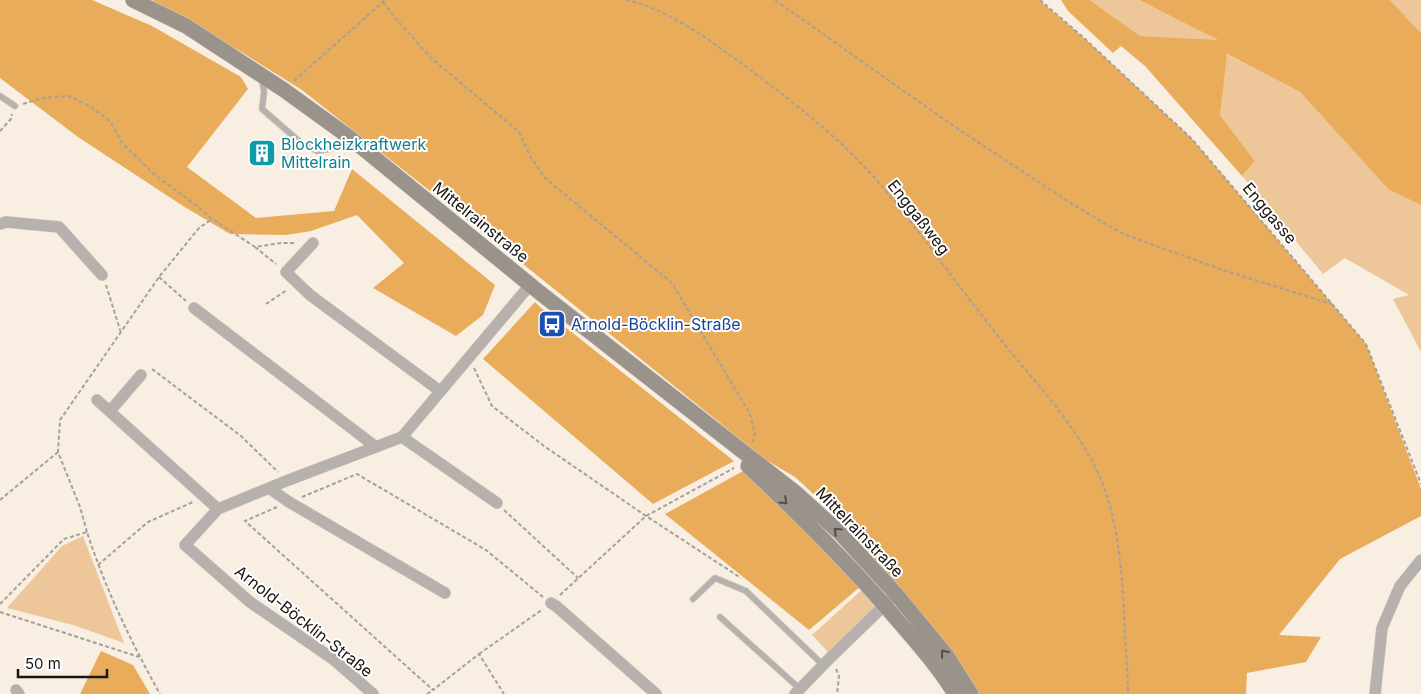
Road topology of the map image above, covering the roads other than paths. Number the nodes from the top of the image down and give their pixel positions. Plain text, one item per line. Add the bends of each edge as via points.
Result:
1 (134, 0) edge
2 (261, 75) junction
3 (0, 96) edge
4 (14, 106) road end
5 (349, 137) junction
6 (0, 224) edge
7 (313, 243) road end
8 (102, 275) road end
9 (530, 285) junction
10 (194, 308) road end
11 (145, 371) road end
12 (440, 391) junction
13 (97, 400) dead end
14 (110, 411) junction
15 (402, 437) junction
16 (376, 447) junction
17 (269, 488) junction
18 (497, 503) road end
19 (218, 509) junction
20 (1421, 560) edge
21 (445, 593) dead end
22 (693, 599) dead end
23 (891, 600) junction
24 (551, 603) road end
25 (720, 617) dead end
26 (827, 661) junction
27 (797, 692) edge
28 (372, 694) edge
29 (656, 694) edge
30 (955, 694) edge
31 (971, 694) edge
32 (1375, 694) edge

1 - 2 street, Mittelrainstraße via 186,26
2 - 5 street, Mittelrainstraße
2 - 5 lane via 262,109 300,142 317,152 334,148
3 - 4 lane
5 - 9 street, Mittelrainstraße
6 - 8 street via 59,227
7 - 12 street via 286,272 310,295
9 - 12 street, Arnold-Böcklin-Straße
9 - 23 street, Mittelrainstraße via 699,418 747,460 824,539
10 - 16 street
11 - 14 street
12 - 15 street, Arnold-Böcklin-Straße
13 - 14 street
14 - 19 street
15 - 16 street, Arnold-Böcklin-Straße
15 - 18 street
16 - 17 street, Arnold-Böcklin-Straße
17 - 19 street, Arnold-Böcklin-Straße
17 - 21 street
19 - 28 street, Arnold-Böcklin-Straße via 186,545 250,602 333,659
20 - 32 street via 1400,586 1382,628
22 - 26 lane via 715,578 746,591
23 - 26 street
23 - 30 street, Mittelrainstraße
31 -> 23 street, Mittelrainstraße via 947,656
24 - 29 street
25 - 27 lane
26 - 27 street

